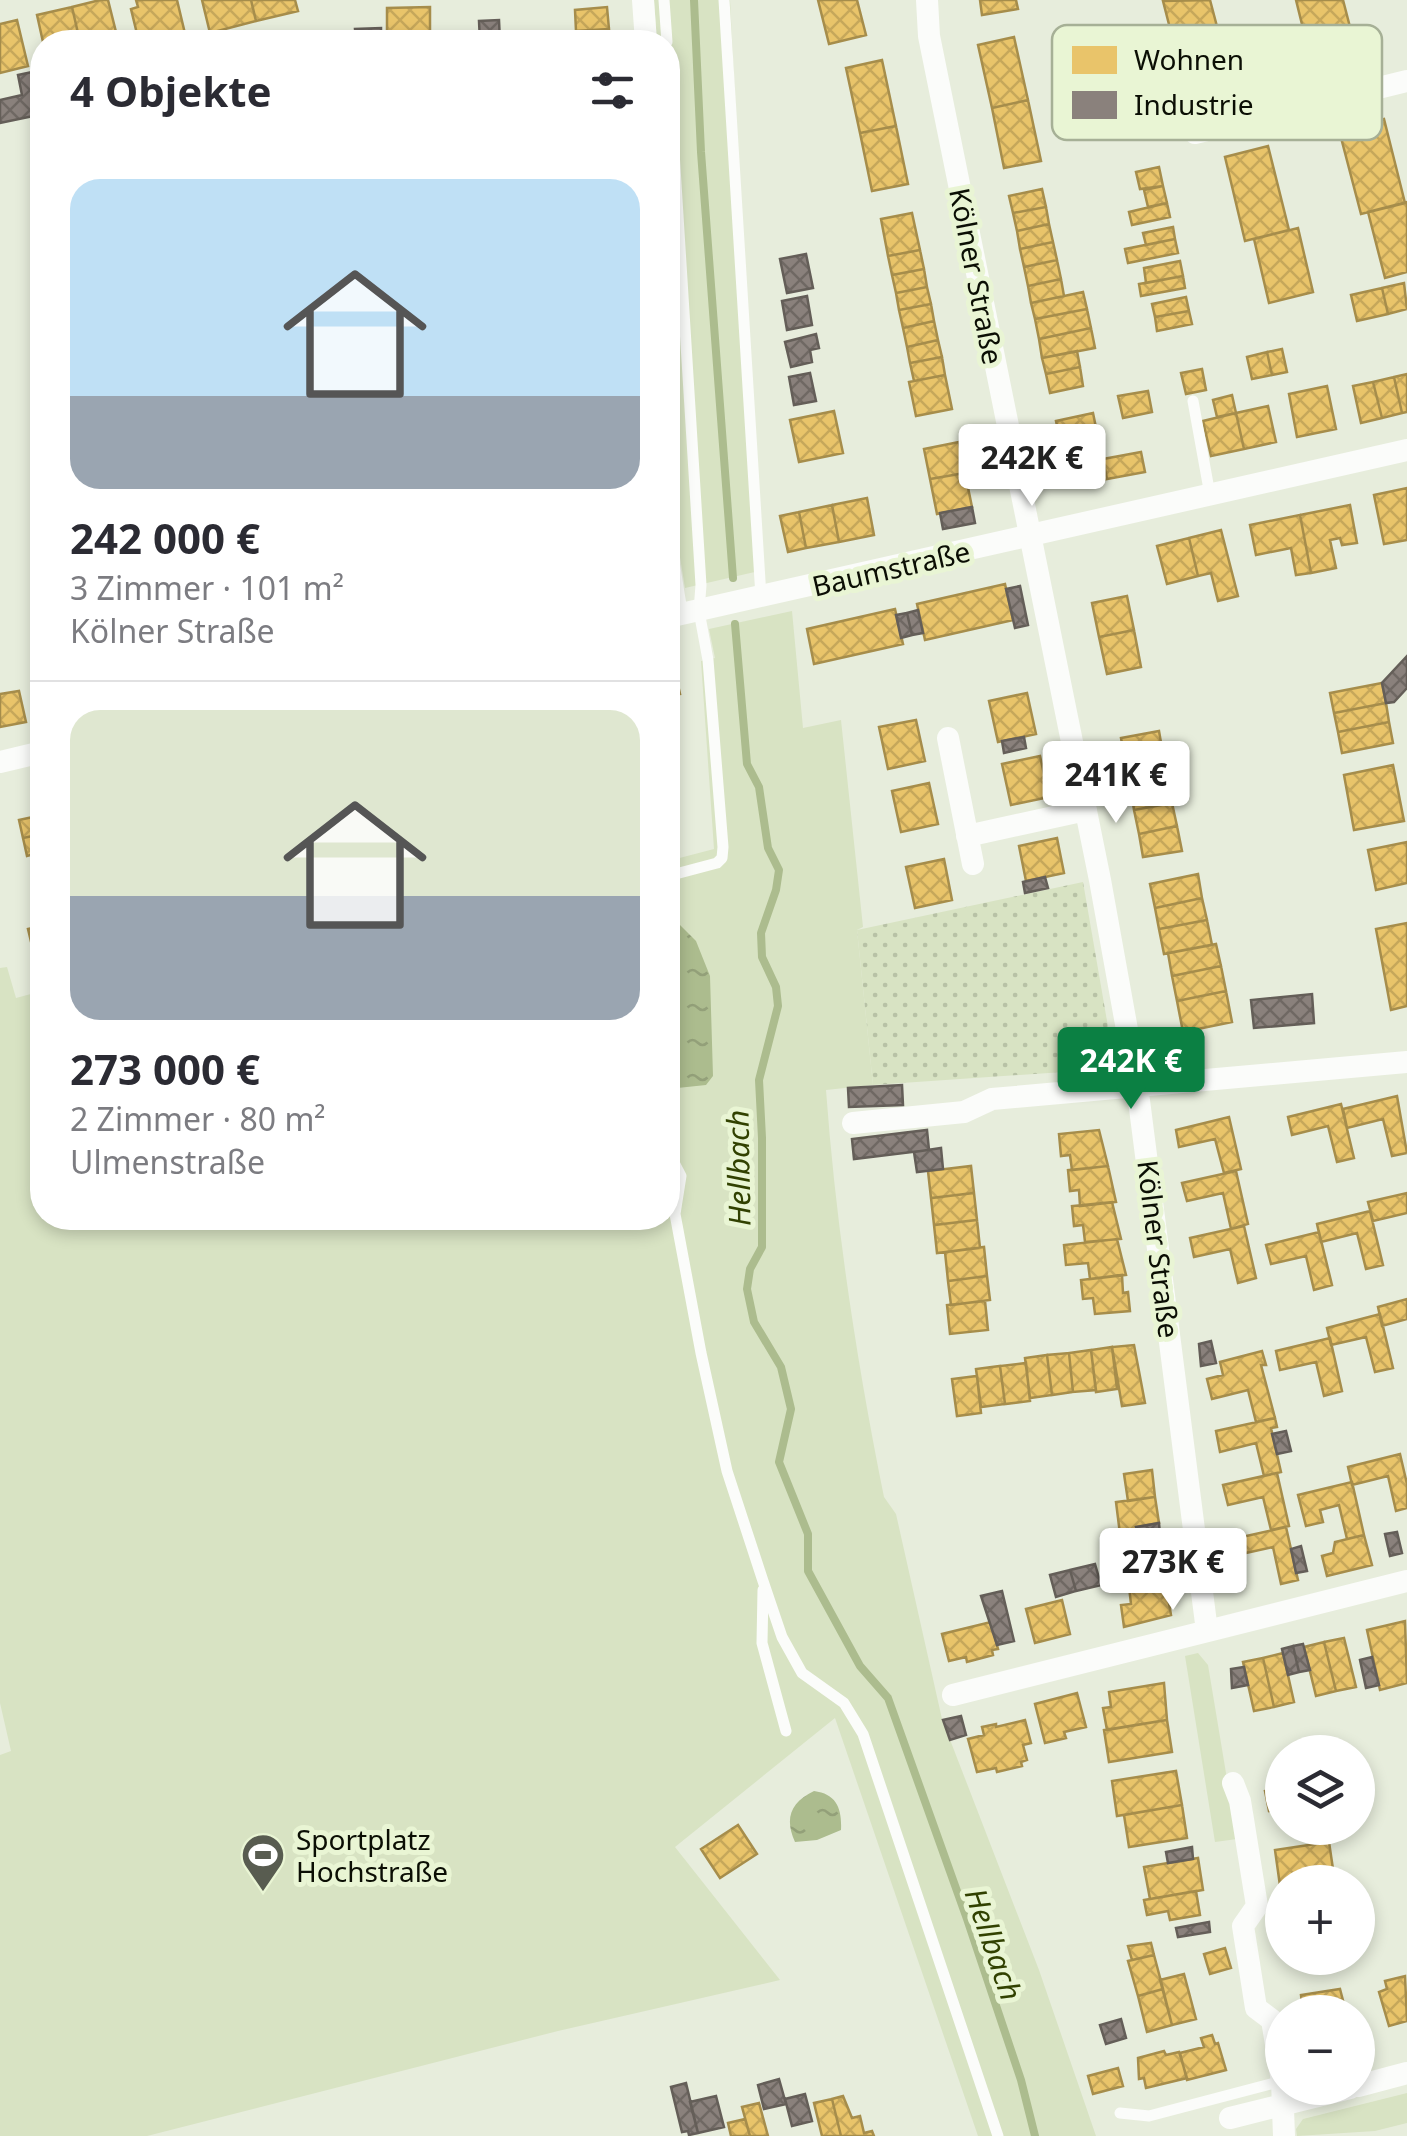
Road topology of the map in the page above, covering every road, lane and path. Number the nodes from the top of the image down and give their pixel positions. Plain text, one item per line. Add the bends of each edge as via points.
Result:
1 (643, 0) edge
2 (664, 0) edge
3 (724, 0) edge
4 (913, 0) edge
5 (927, 0) edge
6 (645, 30) edge
7 (666, 30) edge
8 (929, 36) junction
9 (1407, 82) edge
10 (1382, 88) edge
11 (680, 248) edge
12 (1193, 401) dead end
13 (1407, 450) edge
14 (1210, 495) junction
15 (1029, 536) junction
16 (761, 597) junction
17 (681, 614) edge
18 (948, 738) dead end
19 (30, 755) edge
20 (0, 762) edge
21 (1086, 810) junction
22 (967, 836) junction
23 (973, 864) dead end
24 (680, 873) edge
25 (1407, 1062) edge
26 (1138, 1085) junction
27 (853, 1123) dead end
28 (678, 1230) edge
29 (763, 1581) junction
30 (1407, 1581) edge
31 (1208, 1631) junction
32 (953, 1695) dead end
33 (786, 1731) dead end
34 (1233, 1783) dead end
35 (1265, 2015) edge
36 (1407, 2073) edge
37 (1375, 2081) edge
38 (1265, 2085) edge
39 (1282, 2105) joint
40 (1120, 2113) dead end
41 (1230, 2118) dead end
42 (998, 2136) edge
43 (1284, 2136) edge

1 - 6 street
2 - 7 lane
3 - 16 lane
4 - 8 street, Kölner Straße
5 - 8 street, Kölner Straße
8 - 15 street, Kölner Straße
9 - 10 street
11 - 17 lane via 701,585
12 - 14 lane
13 - 14 street, Baumstraße
14 - 15 street, Baumstraße
15 - 16 street, Baumstraße
15 - 21 street, Kölner Straße
16 - 17 street, Baumstraße
17 - 24 lane via 708,660 722,858
18 - 22 street
19 - 20 street
21 - 22 street
21 - 26 street, Kölner Straße
22 - 23 street
25 - 26 street
26 - 27 street via 992,1099 964,1112
26 - 31 street, Kölner Straße
28 - 29 lane via 728,1471
29 - 33 lane via 762,1642
29 - 42 lane via 802,1673 844,1703 863,1734
30 - 31 street
31 - 32 street
34 - 35 street via 1257,1906 1242,1926 1256,2008
36 - 37 street
38 - 40 lane via 1149,2116
39 - 41 street
39 - 43 street

